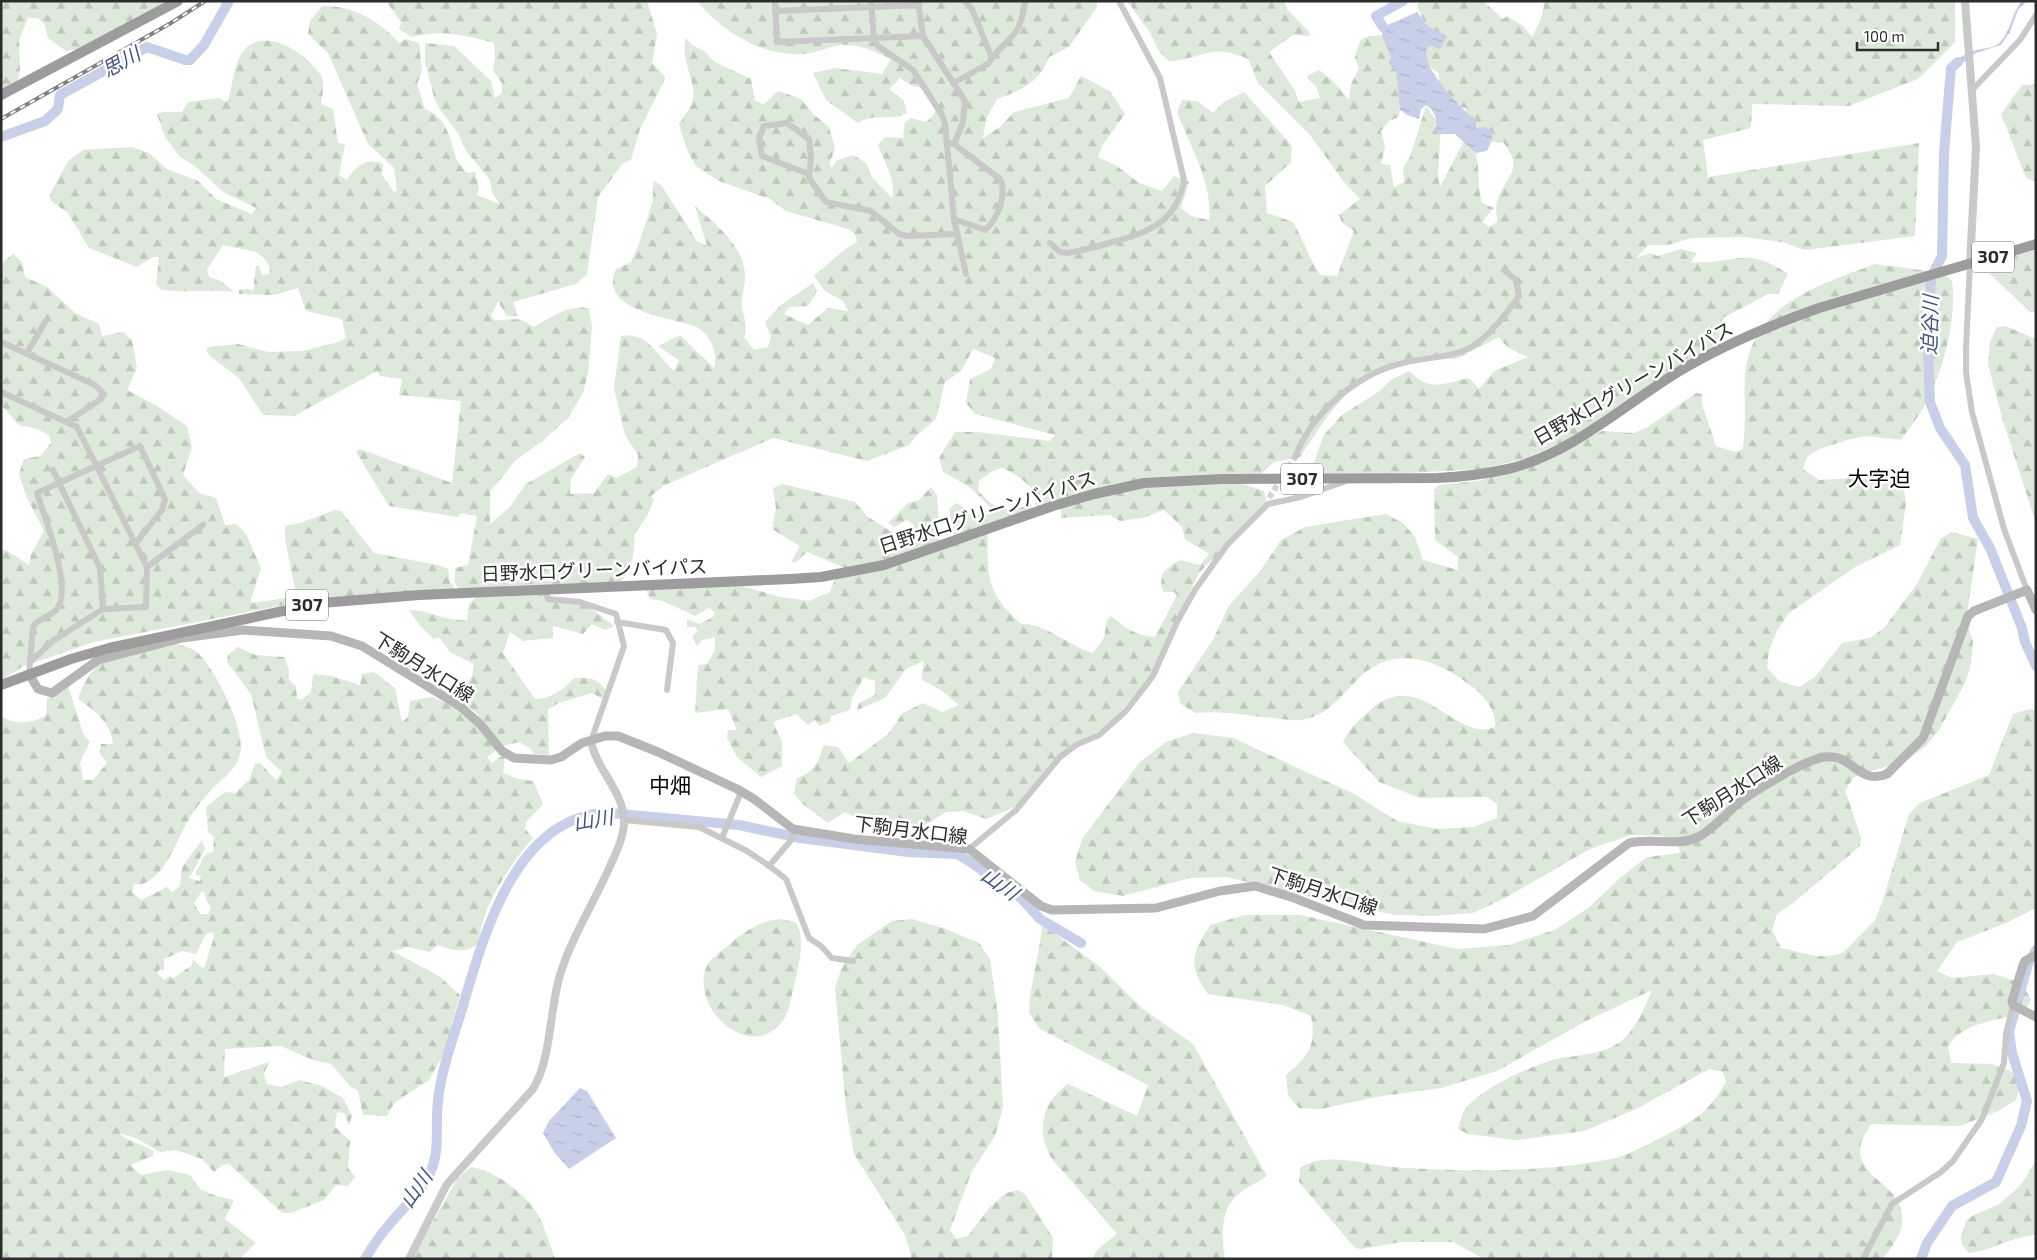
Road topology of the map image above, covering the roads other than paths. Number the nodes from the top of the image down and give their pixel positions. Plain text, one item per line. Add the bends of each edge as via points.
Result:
1 (178, 1) edge
2 (775, 1) edge
3 (965, 1) edge
4 (1025, 1) edge
5 (1119, 1) edge
6 (1965, 1) edge
7 (918, 3) edge
8 (871, 4) edge
9 (776, 11) junction
10 (2036, 15) edge
11 (923, 36) junction
12 (874, 39) junction
13 (991, 56) junction
14 (954, 83) junction
15 (1973, 88) junction
16 (1, 95) edge
17 (946, 143) junction
18 (954, 144) junction
19 (809, 174) junction
20 (954, 219) junction
21 (957, 234) junction
22 (1050, 243) dead end
23 (2036, 244) edge
24 (1970, 264) junction
25 (1504, 270) dead end
26 (966, 274) dead end
27 (45, 322) dead end
28 (1, 342) edge
29 (27, 353) junction
30 (1, 392) edge
31 (68, 421) junction
32 (1294, 457) tunnel mouth
33 (97, 466) junction
34 (53, 470) dead end
35 (1352, 479) junction
36 (59, 485) junction
37 (203, 525) dead end
38 (136, 543) junction
39 (147, 567) junction
40 (545, 589) junction
41 (2027, 590) junction
42 (103, 609) junction
43 (2036, 610) edge
44 (617, 622) junction
45 (30, 662) junction
46 (45, 669) junction
47 (30, 674) junction
48 (1, 685) edge
49 (36, 686) junction
50 (667, 690) dead end
51 (591, 741) junction
52 (741, 792) junction
53 (624, 816) junction
54 (794, 834) junction
55 (722, 838) junction
56 (969, 849) junction
57 (769, 866) junction
58 (2036, 955) edge
59 (853, 961) dead end
60 (2013, 1005) junction
61 (2036, 1017) edge
62 (409, 1259) edge
63 (1863, 1259) edge

1 - 16 highway
2 - 9 street
3 - 13 street via 972,9
4 - 13 street via 1016,32
5 - 22 street via 1160,78 1184,180 1182,192 1163,221 1145,233 1067,254
6 - 15 street
7 - 8 street
7 - 11 street
8 - 9 street
8 - 12 street
9 - 12 street via 777,42
10 - 15 street via 2020,40
11 - 12 street
11 - 14 street
12 - 17 street via 880,49 909,66 917,75 942,115
13 - 14 street via 988,63
14 - 18 street via 966,107
15 - 24 street via 1976,147
17 - 18 street
17 - 20 street
18 - 20 street via 1000,179 1002,184 998,214 986,230
19 - 19 street via 762,156 759,138 764,126 789,124 809,139
19 - 21 street via 826,202 871,211 898,234
20 - 21 street
21 - 26 street
23 - 24 highway, 日野水口グリーンバイパス / 307
24 - 35 highway, 日野水口グリーンバイパス / 307 via 1820,308 1745,338 1678,372 1563,447 1524,464 1466,476
24 - 41 street via 1966,299 1966,372 1972,412 2004,529
25 - 32 street via 1516,280 1520,296 1488,333 1472,346 1456,353 1406,362 1370,375 1327,407
27 - 29 street
28 - 29 street
29 - 31 street via 95,384 104,394
30 - 31 street
31 - 33 street via 77,427
33 - 36 street
33 - 38 street
33 - 38 street via 140,446 165,499 162,510
34 - 36 street
35 - 40 highway, 日野水口グリーンバイパス / 307 via 1144,483 1053,506 884,565 821,577
35 - 56 street via 1301,497 1268,501 1227,545 1194,590 1153,676 1126,711 1104,731 1060,757 1016,810
36 - 42 street via 100,568
36 - 45 street via 37,494 61,573 62,595 56,610 34,624
37 - 39 street
38 - 39 street
39 - 42 street via 146,608
40 - 44 street via 548,599 580,602 605,609 616,614
40 - 46 highway, 日野水口グリーンバイパス / 307 via 321,603 118,646
41 - 43 main road
41 - 56 main road, 下駒月水口線 via 1968,616 1923,738 1887,774 1866,776 1841,758 1824,756 1741,802 1692,840 1638,840 1624,845 1540,911 1520,921 1476,929 1364,925 1255,886 1220,891 1156,908 1052,910 1041,906
42 - 45 street via 54,640
44 - 50 street via 668,628 673,643
44 - 51 street via 624,646
45 - 47 street
46 - 47 highway, 日野水口グリーンバイパス / 307
46 - 49 main road
47 - 48 highway, 日野水口グリーンバイパス / 307
47 - 49 main road
49 - 51 main road, 下駒月水口線 via 52,693 98,660 211,633 243,630 331,636 362,646 461,707 502,751 514,758 551,760
51 - 52 main road, 下駒月水口線 via 618,736 633,741
51 - 53 street
52 - 54 main road, 下駒月水口線
52 - 55 street
53 - 55 street via 699,827
53 - 62 street via 622,837 613,860 561,973 539,1079 447,1184
54 - 56 main road, 下駒月水口線
54 - 57 street
55 - 57 street
57 - 59 street via 786,880 809,938 832,958
58 - 60 main road via 2023,965
60 - 61 main road
60 - 63 street via 2004,1063 1982,1119 1968,1143 1941,1172 1892,1204

